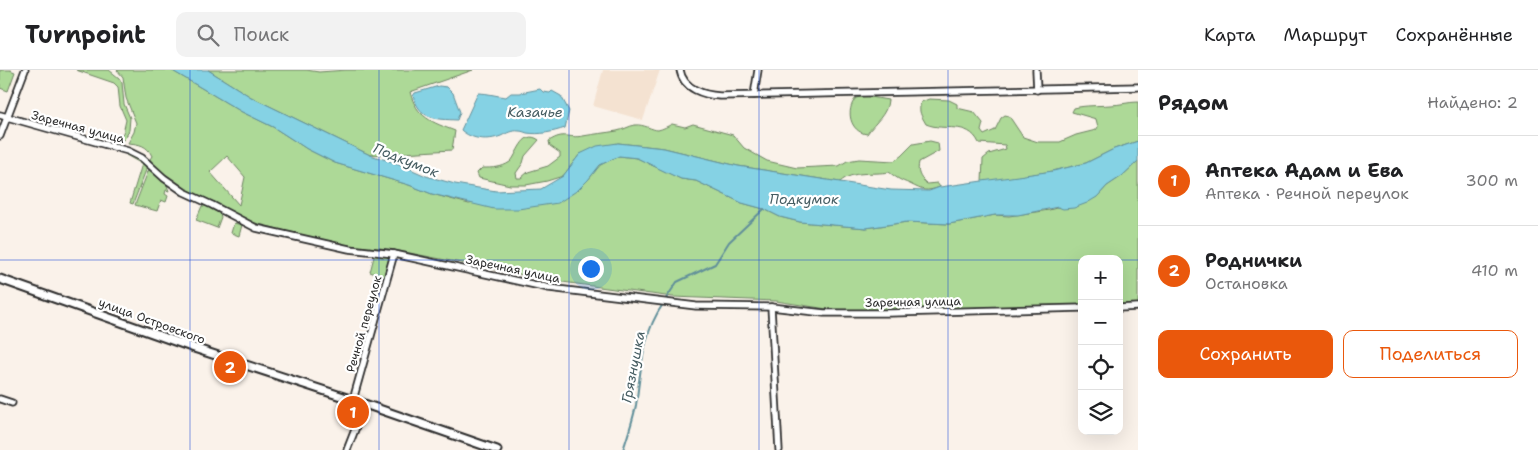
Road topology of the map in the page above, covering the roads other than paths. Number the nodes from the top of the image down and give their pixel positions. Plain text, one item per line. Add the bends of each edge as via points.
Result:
1 (25, 70) edge
2 (758, 70) edge
3 (1036, 70) edge
4 (680, 72) edge
5 (1138, 88) edge
6 (1037, 90) junction
7 (754, 95) junction
8 (3, 116) edge
9 (0, 136) edge
10 (394, 254) junction
11 (0, 279) edge
12 (772, 307) junction
13 (1138, 307) edge
14 (1078, 308) edge
15 (1123, 308) edge
16 (0, 399) edge
17 (353, 400) junction
18 (12, 403) dead end
19 (365, 404) junction
20 (347, 450) edge
21 (497, 450) edge
22 (779, 450) edge

1 - 8 street
2 - 7 street
3 - 6 street
4 - 7 street via 689,86 708,95
5 - 6 street
6 - 7 street
8 - 9 street
8 - 10 street, Заречная улица via 123,148 142,158 184,192 256,228 349,249
10 - 12 street, Заречная улица via 549,288 696,306
10 - 17 street, Речной переулок
11 - 17 street, улица Островского via 196,349
12 - 14 street, Заречная улица via 858,314
12 - 22 street
13 - 15 street
16 - 18 street
17 - 19 street, улица Островского
19 - 20 street
19 - 21 street, улица Островского

